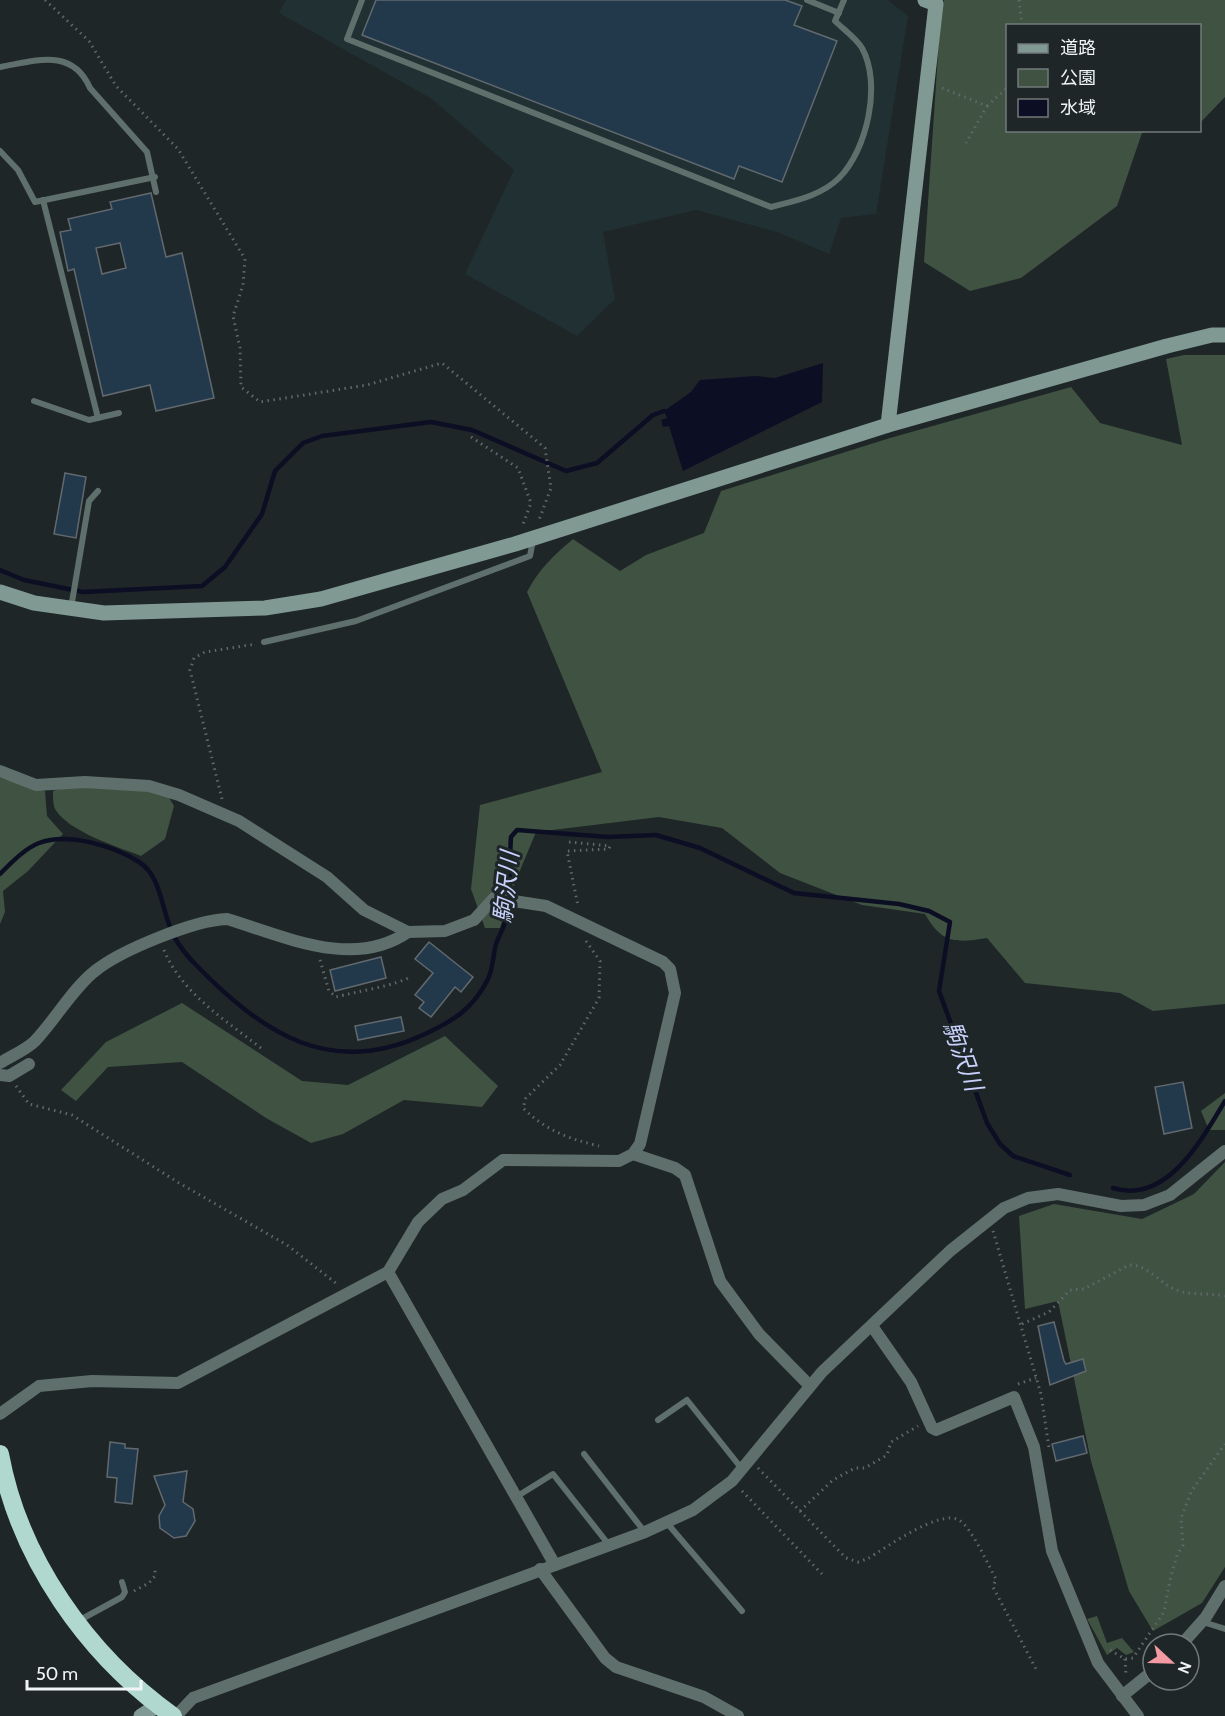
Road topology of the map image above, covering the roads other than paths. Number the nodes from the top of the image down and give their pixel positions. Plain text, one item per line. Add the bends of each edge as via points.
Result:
1 (362, 0) edge
2 (807, 0) edge
3 (844, 0) edge
4 (933, 1) edge
5 (839, 13) junction
6 (0, 67) edge
7 (0, 151) edge
8 (155, 177) junction
9 (156, 192) dead end
10 (43, 200) junction
11 (1225, 335) edge
12 (34, 400) dead end
13 (119, 413) dead end
14 (98, 418) junction
15 (888, 425) junction
16 (98, 491) dead end
17 (533, 537) junction
18 (0, 592) edge
19 (71, 605) junction
20 (264, 642) road end
21 (0, 771) edge
22 (408, 932) junction
23 (0, 1063) edge
24 (29, 1064) dead end
25 (4, 1076) edge
26 (1225, 1151) edge
27 (633, 1154) junction
28 (388, 1272) junction
29 (872, 1326) junction
30 (810, 1386) junction
31 (0, 1414) edge
32 (658, 1420) dead end
33 (0, 1454) edge
34 (584, 1454) dead end
35 (747, 1465) junction
36 (516, 1497) junction
37 (667, 1523) junction
38 (645, 1532) junction
39 (609, 1545) junction
40 (555, 1565) junction
41 (540, 1569) junction
42 (122, 1582) dead end
43 (1225, 1586) edge
44 (742, 1611) dead end
45 (77, 1622) junction
46 (1202, 1622) junction
47 (1225, 1629) edge
48 (1193, 1632) edge
49 (1141, 1681) edge
50 (1122, 1696) junction
51 (169, 1712) edge
52 (141, 1716) edge
53 (738, 1716) edge
54 (1138, 1716) edge

1 - 5 lane via 347,39 771,207 807,198 838,180 855,158 862,139 869,119 871,80 862,48 836,21
2 - 5 lane
3 - 5 lane
4 - 15 street
6 - 8 lane via 59,59 76,67 147,152
7 - 10 lane via 18,170 35,202
8 - 9 lane
8 - 10 lane
10 - 14 lane
11 - 15 street via 1167,346
12 - 14 lane via 89,420
13 - 14 lane
15 - 17 street
16 - 19 lane via 89,501
17 - 19 street via 298,603 204,611 104,613
17 - 20 lane via 530,556 356,621
18 - 19 street via 34,603
21 - 22 street via 36,785 85,782 149,786 224,813 327,877 364,910
22 - 23 street via 390,944 368,948 316,947 227,919 179,930 95,971 33,1043
22 - 27 street via 445,931 474,920 497,898 574,914 663,962 670,969 675,993 640,1144
24 - 25 street
26 - 29 street via 1170,1195 1144,1205 1121,1206 1058,1194 1029,1198 1004,1208 950,1251
27 - 28 street via 620,1161 503,1160 463,1190 442,1199 417,1222
27 - 30 street via 685,1175 720,1281 759,1334
28 - 31 street via 178,1383 92,1381 39,1386
28 - 36 street
29 - 30 street
29 - 50 street via 911,1382 936,1430 1014,1397 1034,1447 1052,1551 1098,1663
30 - 35 street
32 - 35 lane via 687,1400
33 - 45 highway via 18,1517 40,1566
34 - 38 lane
35 - 37 street via 693,1510
36 - 39 lane via 553,1474
36 - 40 street
37 - 38 street
37 - 44 lane
38 - 39 street
39 - 40 street
40 - 41 street
41 - 51 street via 193,1698
41 - 53 street via 605,1658 616,1667 704,1697
42 - 45 lane via 122,1597
43 - 46 street
45 - 51 highway via 101,1652
46 - 47 lane
46 - 48 street
49 - 50 street
50 - 54 street
51 - 52 street

